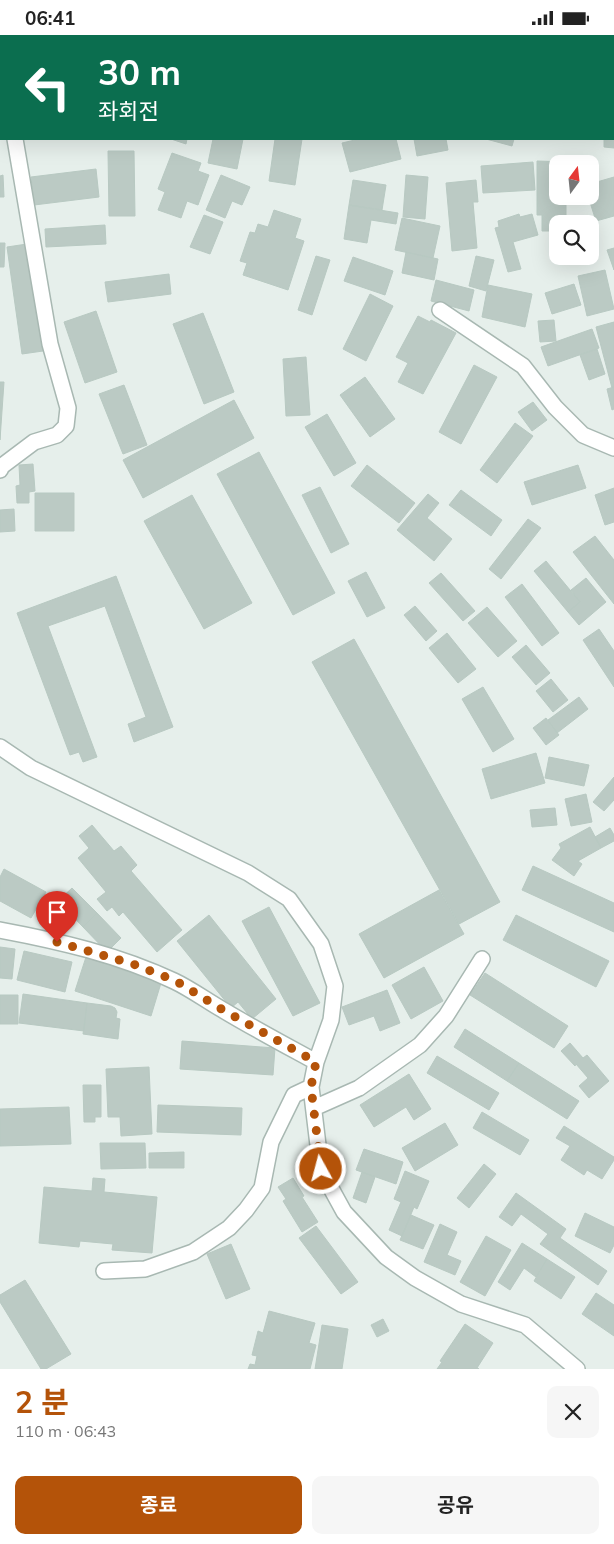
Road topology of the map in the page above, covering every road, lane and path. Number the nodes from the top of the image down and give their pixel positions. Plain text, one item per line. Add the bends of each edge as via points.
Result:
1 (15, 140) edge
2 (440, 310) dead end
3 (614, 448) edge
4 (0, 470) edge
5 (0, 747) edge
6 (0, 929) edge
7 (482, 959) dead end
8 (316, 1062) junction
9 (311, 1087) junction
10 (314, 1108) junction
11 (104, 1271) dead end
12 (577, 1369) edge

1 - 4 street via 50,343 68,408 66,426 57,435 34,442
2 - 3 street via 523,366 555,407 583,435
5 - 8 street via 31,768 248,873 289,899 321,944 335,986 332,1020
6 - 8 street via 84,949 176,981
7 - 10 street via 446,1016 420,1045 359,1088
8 - 9 street
9 - 10 street
9 - 11 street via 294,1095 271,1142 262,1188 230,1228 193,1252 145,1269
10 - 12 street via 321,1169 344,1212 386,1257 461,1304 526,1325

